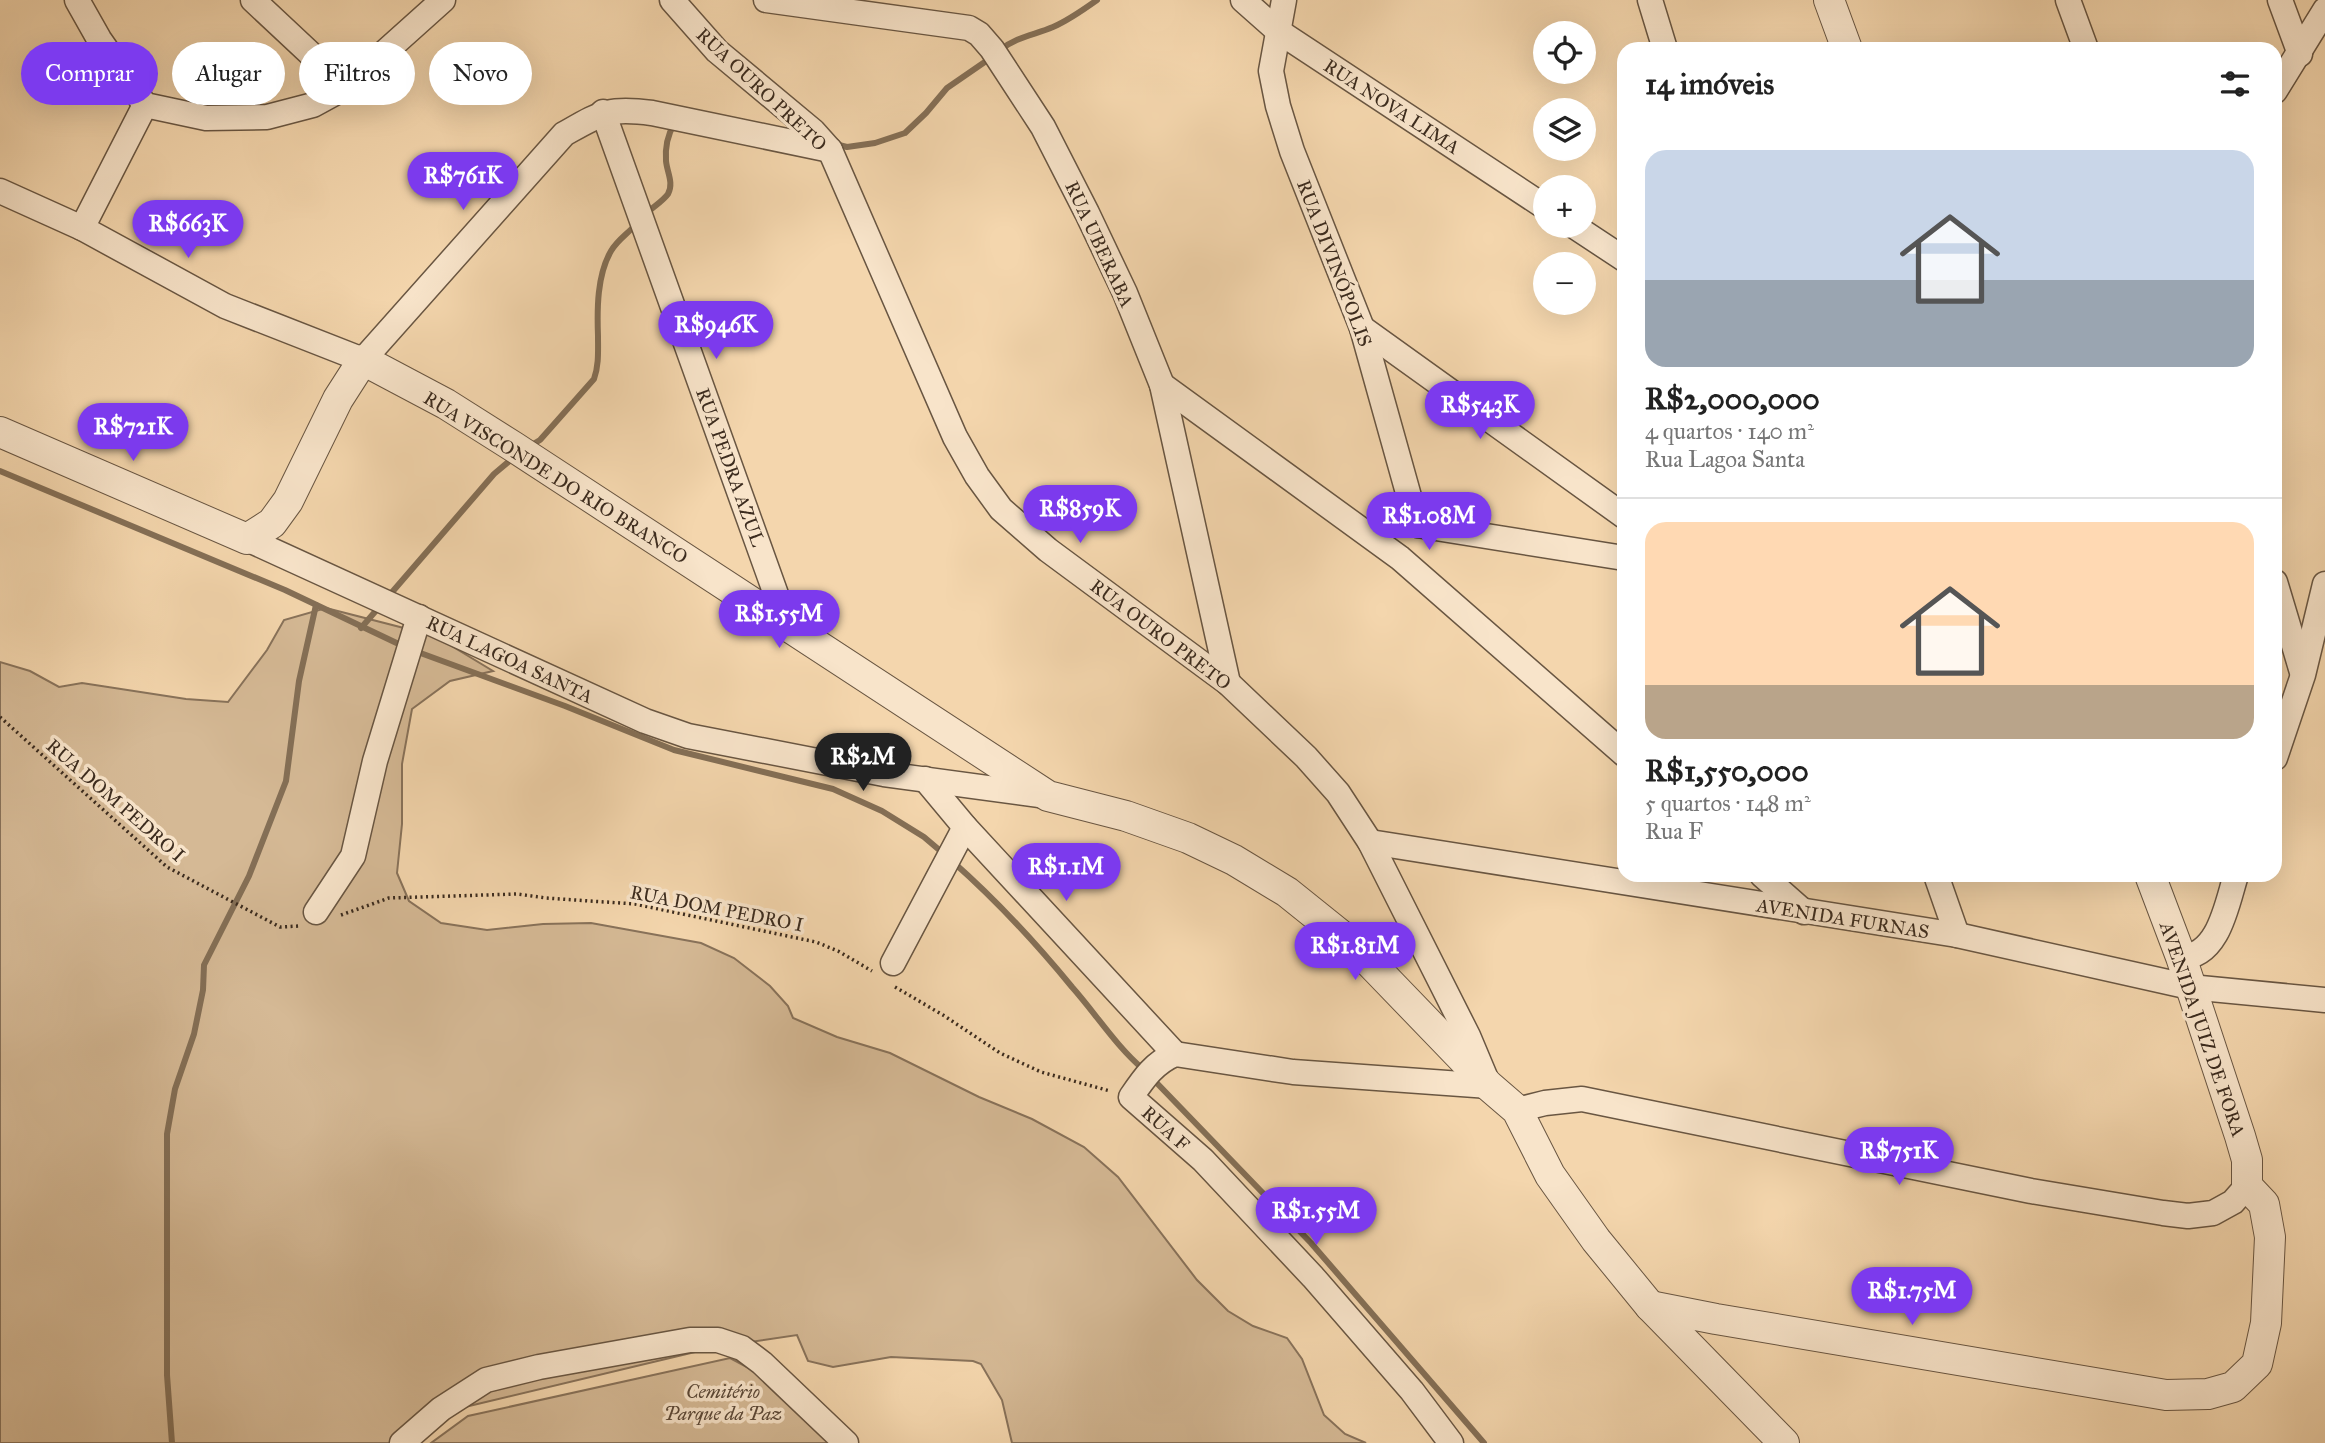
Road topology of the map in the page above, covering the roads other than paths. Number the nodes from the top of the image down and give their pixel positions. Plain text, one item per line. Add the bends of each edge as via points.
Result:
1 (77, 0) edge
2 (253, 0) edge
3 (443, 0) edge
4 (671, 0) edge
5 (765, 0) edge
6 (1243, 0) edge
7 (1284, 0) edge
8 (1650, 0) edge
9 (1829, 0) edge
10 (2068, 0) edge
11 (2280, 0) edge
12 (2325, 10) edge
13 (1278, 31) junction
14 (396, 42) edge
15 (1663, 42) edge
16 (1844, 42) edge
17 (2083, 42) edge
18 (299, 43) edge
19 (2300, 54) junction
20 (2282, 81) edge
21 (313, 105) edge
22 (145, 106) junction
23 (603, 112) junction
24 (830, 150) junction
25 (0, 191) edge
26 (1533, 199) edge
27 (82, 228) junction
28 (1592, 238) edge
29 (1617, 254) edge
30 (1362, 328) junction
31 (363, 360) junction
32 (1162, 384) junction
33 (0, 432) edge
34 (1617, 511) edge
35 (1417, 525) junction
36 (247, 539) junction
37 (1617, 557) edge
38 (1400, 558) junction
39 (2325, 584) edge
40 (2282, 605) edge
41 (419, 617) junction
42 (787, 625) junction
43 (2303, 675) junction
44 (1228, 683) junction
45 (2282, 737) edge
46 (1617, 748) edge
47 (925, 779) junction
48 (1048, 796) junction
49 (965, 827) junction
50 (1370, 842) junction
51 (1617, 882) edge
52 (1619, 882) edge
53 (1770, 882) edge
54 (1938, 882) edge
55 (2153, 882) edge
56 (2234, 882) edge
57 (1805, 912) junction
58 (321, 918) road end
59 (1956, 935) junction
60 (2181, 957) junction
61 (885, 973) road end
62 (2190, 986) junction
63 (2325, 1000) edge
64 (1175, 1054) junction
65 (1489, 1086) junction
66 (1517, 1110) junction
67 (2247, 1185) junction
68 (1650, 1306) junction
69 (402, 1443) edge
70 (846, 1443) edge
71 (1451, 1443) edge
72 (1784, 1443) edge

1 - 22 street
2 - 18 street
3 - 14 street
4 - 24 street, RUA OURO PRETO via 717,51
5 - 32 street, RUA UBERABA via 969,28 979,34 1043,127 1125,293
6 - 13 street, RUA NOVA LIMA
7 - 13 street, RUA DIVINÓPOLIS
8 - 15 street
9 - 16 street
10 - 17 street
11 - 19 street
12 - 19 street
13 - 26 street, RUA NOVA LIMA
13 - 30 street, RUA DIVINÓPOLIS via 1271,71 1278,106
19 - 20 street
21 - 22 street via 267,117 206,118
22 - 27 street
23 - 24 street via 652,113
23 - 31 street via 564,134
23 - 42 street, RUA PEDRA AZUL
24 - 44 street, RUA OURO PRETO via 955,438 1001,509 1048,550
25 - 27 street, RUA VISCONDE DO RIO BRANCO
27 - 31 street, RUA VISCONDE DO RIO BRANCO via 225,306
28 - 29 street
30 - 34 street
30 - 35 street, RUA DIVINÓPOLIS
31 - 36 street via 338,399 288,501 272,523
31 - 42 street, RUA VISCONDE DO RIO BRANCO via 446,404
32 - 38 street
32 - 44 street, RUA UBERABA
33 - 36 street, RUA LAGOA SANTA
35 - 37 street
35 - 38 street
36 - 41 street, RUA LAGOA SANTA
38 - 46 street
39 - 43 street
40 - 43 street
41 - 47 street, RUA LAGOA SANTA via 645,721 688,736
41 - 58 street via 374,761 353,856
42 - 48 street, RUA VISCONDE DO RIO BRANCO
43 - 45 street
44 - 50 street, RUA OURO PRETO via 1306,757 1338,793
47 - 48 street, RUA LAGOA SANTA
47 - 49 street
48 - 65 street, RUA VISCONDE DO RIO BRANCO via 1188,838 1287,892 1353,945
49 - 61 street
49 - 64 street
50 - 51 street, AVENIDA FURNAS
50 - 65 street, RUA OURO PRETO
52 - 57 street, AVENIDA FURNAS
53 - 57 street
54 - 59 street
55 - 60 street, AVENIDA JUIZ DE FORA
56 - 60 street via 2219,928 2206,948
57 - 59 street, AVENIDA FURNAS
59 - 62 street, AVENIDA FURNAS
60 - 62 street, AVENIDA JUIZ DE FORA
62 - 63 street, AVENIDA FURNAS
62 - 67 street, AVENIDA JUIZ DE FORA via 2248,1160
64 - 65 street via 1293,1072
64 - 71 street, RUA F via 1155,1065 1131,1097 1203,1160 1313,1277
65 - 66 street, RUA VISCONDE DO RIO BRANCO
66 - 67 street via 1582,1099 2031,1191 2188,1216 2213,1213 2233,1202
66 - 68 street, RUA VISCONDE DO RIO BRANCO via 1550,1175
67 - 68 street via 2264,1203 2270,1237 2266,1323 2257,1364 2233,1387 2208,1394 2127,1390
68 - 72 street, RUA VISCONDE DO RIO BRANCO
69 - 70 street via 441,1409 486,1380 690,1340 718,1340 742,1348 762,1363

